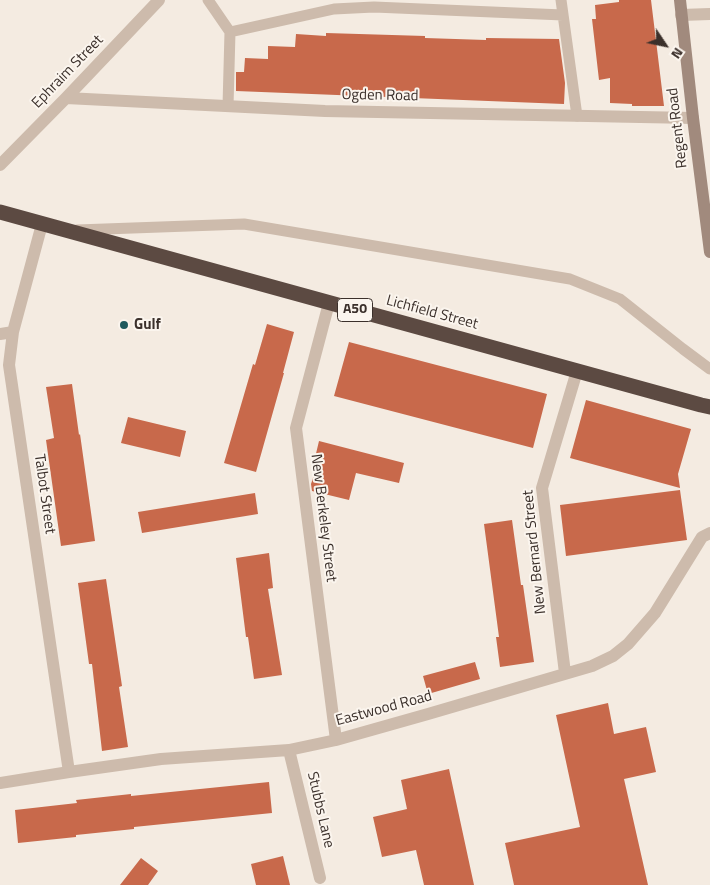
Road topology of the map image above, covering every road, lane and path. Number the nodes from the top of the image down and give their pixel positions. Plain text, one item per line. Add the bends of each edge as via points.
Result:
1 (159, 0) edge
2 (208, 0) edge
3 (561, 0) edge
4 (680, 0) edge
5 (710, 14) edge
6 (563, 15) junction
7 (682, 15) junction
8 (230, 32) junction
9 (66, 98) junction
10 (228, 106) junction
11 (578, 116) junction
12 (692, 118) junction
13 (0, 165) edge
14 (706, 203) edge
15 (0, 212) edge
16 (42, 224) junction
17 (65, 230) junction
18 (710, 252) edge
19 (329, 303) junction
20 (6, 333) edge
21 (710, 369) edge
22 (577, 371) junction
23 (710, 407) edge
24 (710, 533) edge
25 (565, 674) junction
26 (336, 740) junction
27 (289, 750) junction
28 (69, 772) junction
29 (0, 784) edge
30 (320, 878) dead end

1 - 9 street, Ephraim Street
2 - 8 lane
3 - 6 lane
4 - 7 street, Regent Road
5 - 7 street
6 - 8 lane via 374,7 334,9
6 - 11 lane
7 - 12 street, Regent Road
8 - 10 lane
9 - 10 street, Ogden Road
9 - 13 street, Ephraim Street
10 - 11 street, Ogden Road
11 - 12 street, Ogden Road
12 - 14 street, Regent Road
14 - 18 street, Regent Road
15 - 16 highway, Lichfield Street / A50
16 - 17 highway, Lichfield Street / A50
16 - 20 street, Talbot Street
17 - 19 highway, Lichfield Street / A50
17 - 21 lane via 244,224 570,279 620,299
19 - 22 highway, Lichfield Street / A50
19 - 26 street, New Berkeley Street via 296,428
20 - 28 street, Talbot Street
22 - 23 highway, Lichfield Street / A50
22 - 25 street, New Bernard Street via 542,488
24 - 25 street, Eastwood Road via 702,537 655,613 628,644 613,656
25 - 26 street, Eastwood Road
26 - 27 street, Eastwood Road
27 - 28 street, Eastwood Road via 161,758
27 - 30 street, Stubbs Lane
28 - 29 street, Eastwood Road

